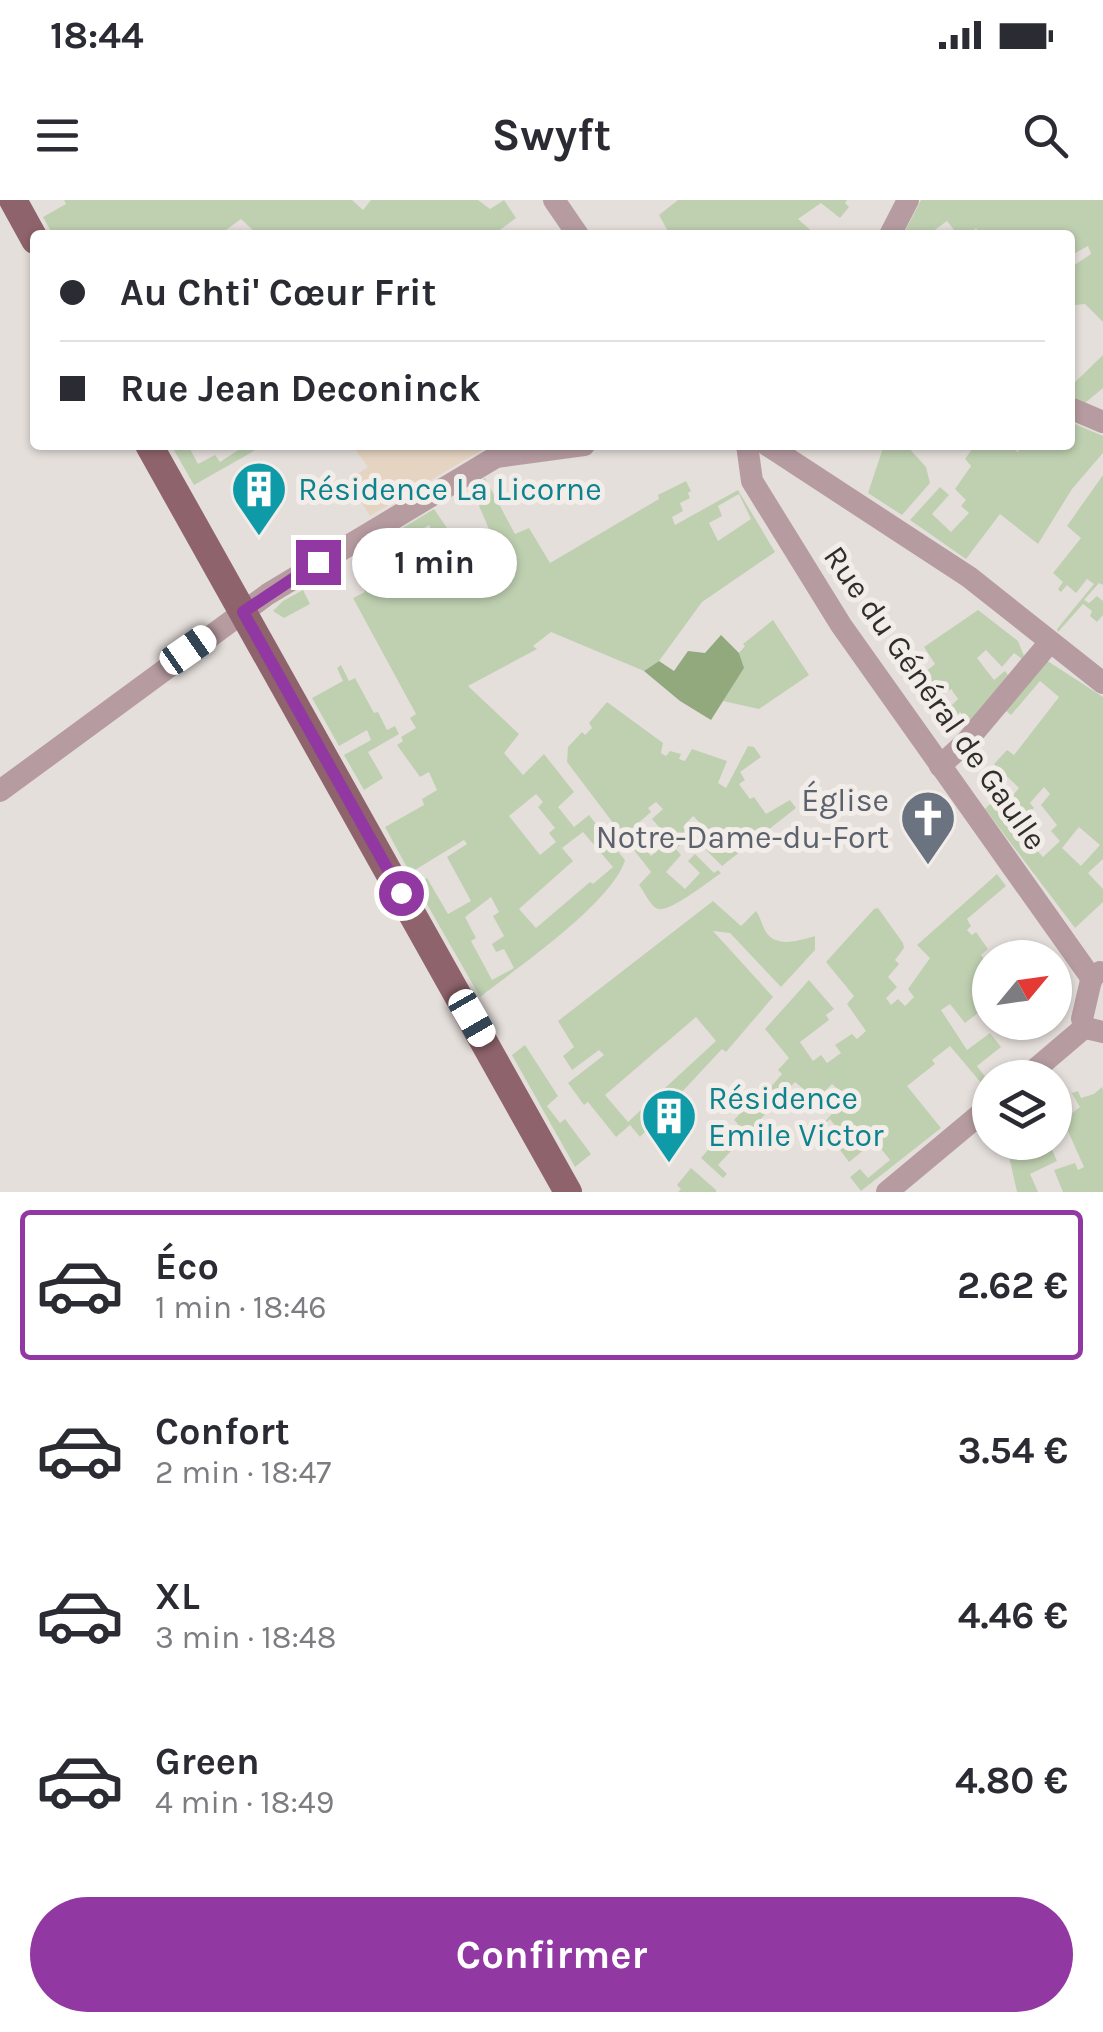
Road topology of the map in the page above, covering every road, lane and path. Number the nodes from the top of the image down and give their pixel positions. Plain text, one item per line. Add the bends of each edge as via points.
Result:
1 (13, 200) edge
2 (554, 200) edge
3 (908, 200) edge
4 (575, 230) edge
5 (893, 230) edge
6 (30, 231) edge
7 (1075, 410) edge
8 (1103, 422) edge
9 (152, 450) edge
10 (547, 450) edge
11 (747, 450) edge
12 (775, 450) edge
13 (243, 612) junction
14 (1050, 642) junction
15 (1103, 683) edge
16 (940, 766) junction
17 (0, 791) edge
18 (1097, 975) edge
19 (1097, 1035) edge
20 (1055, 1060) edge
21 (972, 1121) edge
22 (568, 1192) edge
23 (887, 1192) edge

1 - 6 main road
2 - 4 street
3 - 5 street
7 - 8 street
9 - 13 main road
10 - 13 street via 496,457
11 - 16 street, Rue du Général de Gaulle via 752,481
12 - 14 street via 920,542
13 - 17 street
13 - 22 main road
14 - 15 street
14 - 16 street
16 - 18 street, Rue du Général de Gaulle
18 - 19 street, Rue du Général de Gaulle via 1082,1020
19 - 20 street
21 - 23 street

